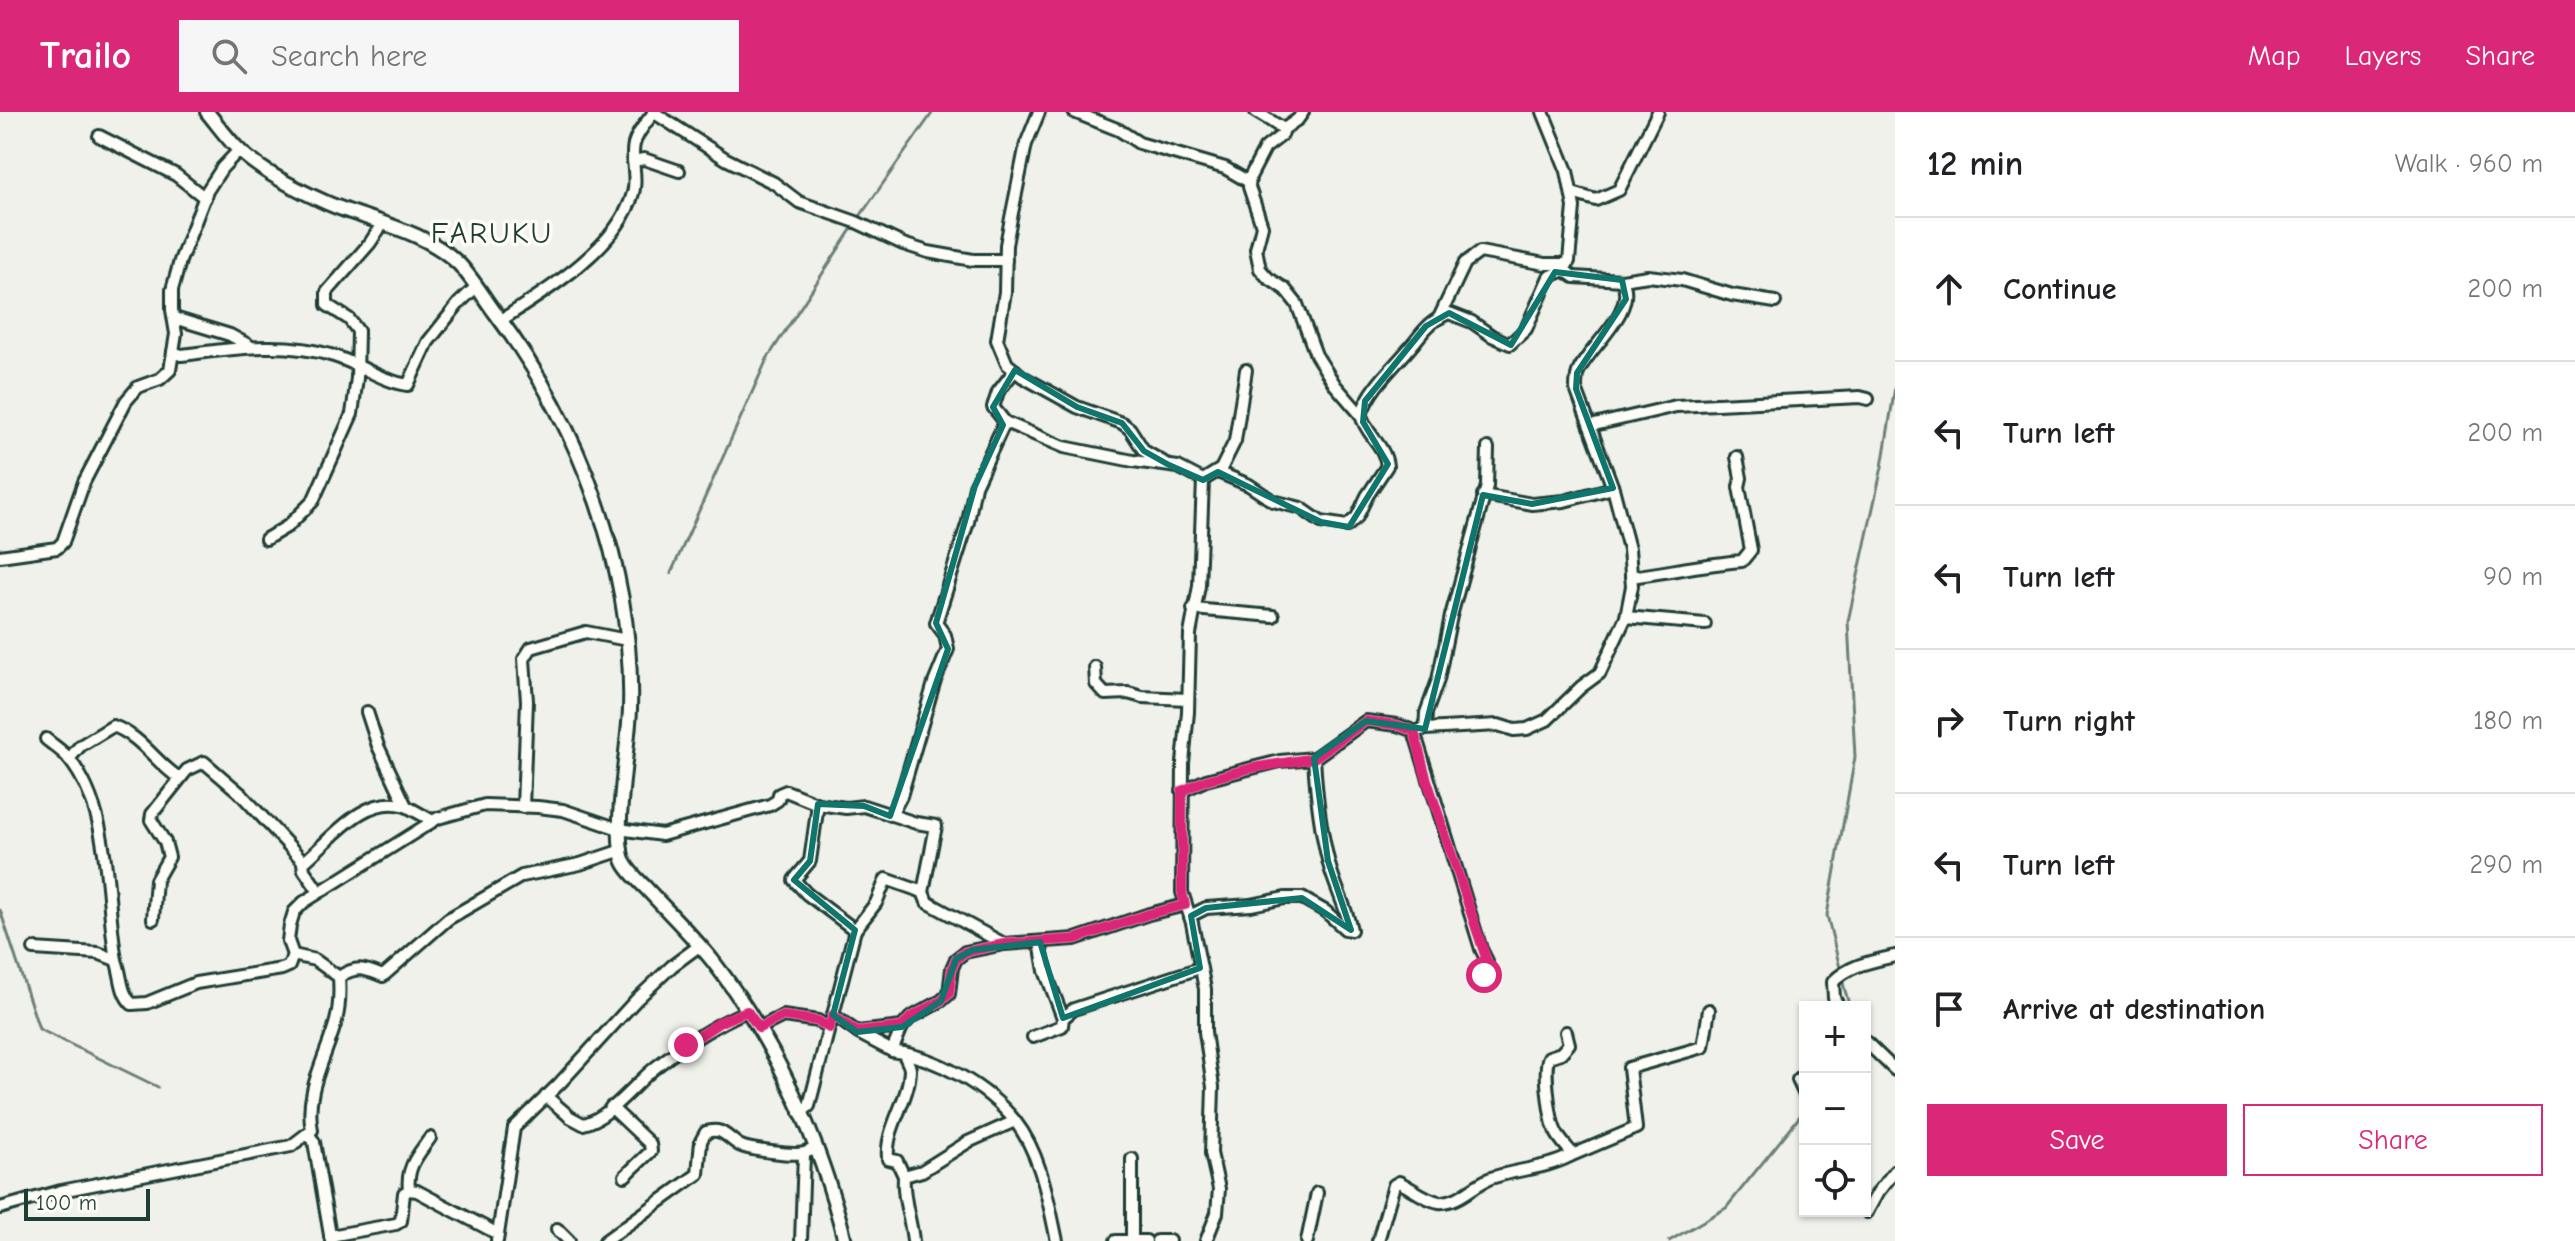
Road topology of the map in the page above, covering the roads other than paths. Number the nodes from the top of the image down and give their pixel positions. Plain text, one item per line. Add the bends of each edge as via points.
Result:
1 (207, 112) edge
2 (654, 112) edge
3 (1039, 112) edge
4 (1074, 112) edge
5 (1256, 112) edge
6 (1303, 112) edge
7 (1543, 112) edge
8 (1658, 112) edge
9 (1284, 129) junction
10 (99, 136) dead end
11 (239, 150) junction
12 (633, 161) junction
13 (679, 171) dead end
14 (1249, 182) junction
15 (1572, 193) junction
16 (205, 198) junction
17 (383, 223) junction
18 (1006, 260) junction
19 (1566, 267) junction
20 (1622, 280) junction
21 (476, 287) junction
22 (1775, 302) dead end
23 (174, 318) junction
24 (1439, 318) junction
25 (501, 320) junction
26 (250, 346) junction
27 (173, 352) junction
28 (355, 366) junction
29 (1015, 370) junction
30 (1246, 370) dead end
31 (1868, 399) dead end
32 (1361, 415) junction
33 (1005, 422) junction
34 (1590, 426) junction
35 (1488, 448) dead end
36 (1737, 457) dead end
37 (1169, 465) junction
38 (1218, 472) junction
39 (1203, 480) junction
40 (1613, 488) junction
41 (1483, 495) junction
42 (266, 539) dead end
43 (0, 556) edge
44 (1631, 577) junction
45 (1193, 609) junction
46 (1273, 616) dead end
47 (1626, 617) junction
48 (1705, 624) dead end
49 (627, 640) junction
50 (1095, 667) dead end
51 (1188, 699) junction
52 (367, 712) dead end
53 (1419, 730) junction
54 (46, 739) dead end
55 (1314, 758) junction
56 (69, 759) junction
57 (179, 778) junction
58 (1182, 791) junction
59 (818, 804) junction
60 (406, 806) junction
61 (523, 807) junction
62 (891, 815) junction
63 (433, 821) junction
64 (619, 829) junction
65 (622, 850) junction
66 (304, 862) junction
67 (319, 892) junction
68 (923, 892) junction
69 (1185, 905) junction
70 (1190, 916) junction
71 (153, 919) dead end
72 (855, 930) junction
73 (1040, 942) junction
74 (1004, 944) junction
75 (699, 946) junction
76 (34, 949) dead end
77 (293, 955) junction
78 (1895, 956) edge
79 (116, 960) junction
80 (1200, 968) junction
81 (339, 977) junction
82 (1483, 984) dead end
83 (1836, 1001) edge
84 (1709, 1010) dead end
85 (747, 1011) junction
86 (833, 1015) junction
87 (1063, 1018) junction
88 (902, 1027) junction
89 (759, 1028) junction
90 (829, 1028) junction
91 (857, 1032) junction
92 (1566, 1032) dead end
93 (1033, 1037) dead end
94 (1871, 1047) edge
95 (892, 1051) junction
96 (904, 1053) junction
97 (1895, 1070) edge
98 (546, 1096) junction
99 (611, 1107) junction
100 (800, 1113) junction
101 (1015, 1121) junction
102 (309, 1135) junction
103 (430, 1138) dead end
104 (810, 1151) junction
105 (1570, 1156) junction
106 (1132, 1159) dead end
107 (1895, 1171) edge
108 (625, 1176) dead end
109 (904, 1176) junction
110 (409, 1190) junction
111 (1317, 1193) dead end
112 (1871, 1205) edge
113 (0, 1208) edge
114 (557, 1229) dead end
115 (498, 1238) edge
116 (330, 1239) edge
117 (1132, 1239) edge
118 (569, 1241) edge
119 (605, 1241) edge
120 (801, 1241) edge
121 (845, 1241) edge
122 (913, 1241) edge
123 (1057, 1241) edge
124 (1116, 1241) edge
125 (1146, 1241) edge
126 (1157, 1241) edge
127 (1169, 1241) edge
128 (1206, 1241) edge
129 (1307, 1241) edge
130 (1378, 1241) edge

1 - 11 street
2 - 12 street via 634,144
2 - 18 street via 799,202 928,252
3 - 18 street via 1026,144
4 - 14 street via 1139,143 1225,168
5 - 9 street
6 - 9 street
7 - 15 street
8 - 15 street via 1619,190 1596,200
9 - 14 street via 1265,148
10 - 16 street via 176,175
11 - 16 street
11 - 17 street via 327,202
12 - 13 street via 644,159
12 - 25 street via 632,197 599,247
14 - 32 street via 1262,226 1256,249 1260,269 1297,304 1316,355
15 - 19 street
16 - 23 street via 176,276
17 - 21 street via 431,244 458,264
17 - 28 street via 327,292 327,305 358,331
18 - 29 street via 997,340
19 - 20 street via 1574,277
19 - 24 street via 1480,252 1465,263
19 - 24 street via 1549,277 1526,329 1510,344 1449,313
20 - 22 street via 1682,280
20 - 34 street via 1627,290 1618,316 1577,373 1577,395
21 - 25 street
21 - 28 street via 428,342 408,385
23 - 26 street
23 - 27 street
24 - 32 street via 1390,368
25 - 49 street via 536,370 574,442 599,508
26 - 27 street
26 - 28 street via 299,349
27 - 43 street via 170,370 138,387 126,401 84,482 63,542 57,548
28 - 42 street via 352,414 313,501
29 - 33 street via 993,407
29 - 37 street via 1068,402 1122,423 1144,451
30 - 38 street via 1235,441
31 - 34 street via 1676,406
32 - 38 street via 1383,449 1387,466 1347,526 1321,522
33 - 37 street via 1064,447
33 - 62 street via 975,486 936,623 948,649
34 - 40 street
35 - 41 street
36 - 44 street via 1751,550 1742,561
37 - 39 street
38 - 39 street
39 - 45 street via 1199,586
40 - 41 street via 1532,504
40 - 44 street
41 - 53 street via 1438,680
44 - 47 street
45 - 46 street
45 - 51 street
47 - 48 street
47 - 53 street via 1600,673 1547,720 1527,729 1498,725
49 - 61 street via 586,632 531,648 524,659
49 - 64 street via 630,707
50 - 51 street via 1096,684 1105,694
51 - 58 street
52 - 60 street
53 - 55 street via 1366,721
53 - 82 street via 1426,777 1487,961
54 - 56 street
55 - 58 street via 1252,768
55 - 70 street via 1328,861 1351,930 1302,898 1206,908
56 - 57 street via 113,726 129,732
56 - 79 street via 90,797 102,837
57 - 66 street via 204,762
57 - 71 street via 152,814 169,855 156,880
58 - 69 street
59 - 62 street via 864,806
59 - 64 street via 786,791 770,805 662,835
59 - 72 street via 810,861 794,880
60 - 63 street
60 - 66 street via 377,804
61 - 63 street via 485,805
61 - 64 street via 563,810
62 - 68 street via 936,826
63 - 67 street
64 - 65 street
65 - 75 street via 624,862
65 - 81 street via 522,876 448,919 383,976 357,967
66 - 67 street
67 - 77 street via 294,912 288,941
68 - 72 street via 886,879
68 - 74 street via 927,902
69 - 70 street
69 - 73 street via 1075,939
70 - 80 street
72 - 86 street
73 - 74 street
73 - 87 street
74 - 88 street via 956,959 949,994
75 - 85 street
75 - 98 street via 636,1000
76 - 79 street via 98,953
77 - 79 street via 282,969 196,983 132,1004 122,989
77 - 81 street via 315,960
78 - 83 street via 1841,973 1833,982
80 - 87 street via 1074,1009
80 - 128 street via 1213,1087 1211,1153 1219,1189
81 - 102 street via 336,1020 310,1097
84 - 105 street via 1703,1047 1629,1068 1636,1128
85 - 89 street
85 - 99 street via 708,1029
86 - 90 street
86 - 91 street
87 - 93 street via 1062,1026
88 - 91 street
88 - 95 street
89 - 90 street via 783,1016
89 - 100 street
90 - 100 street via 809,1106
91 - 95 street
92 - 105 street via 1569,1044 1549,1057 1545,1068 1553,1124
94 - 97 street
95 - 96 street
96 - 101 street via 953,1073
96 - 109 street via 911,1067 887,1146 888,1159 897,1161
98 - 99 street via 583,1124 599,1120
98 - 115 street via 514,1128
99 - 108 street via 650,1144 651,1151
100 - 104 street
101 - 109 street
101 - 123 street via 1026,1135 1044,1184
102 - 113 street via 291,1146
102 - 116 street
103 - 110 street via 411,1165
104 - 119 street via 741,1146 715,1129 706,1132 698,1174
104 - 120 street
104 - 121 street via 834,1198
105 - 130 street via 1489,1179 1441,1202 1399,1182
106 - 117 street
107 - 112 street
109 - 122 street
110 - 115 street
110 - 116 street via 404,1193 401,1221
111 - 129 street
114 - 118 street
117 - 124 street
117 - 125 street
126 - 127 street

